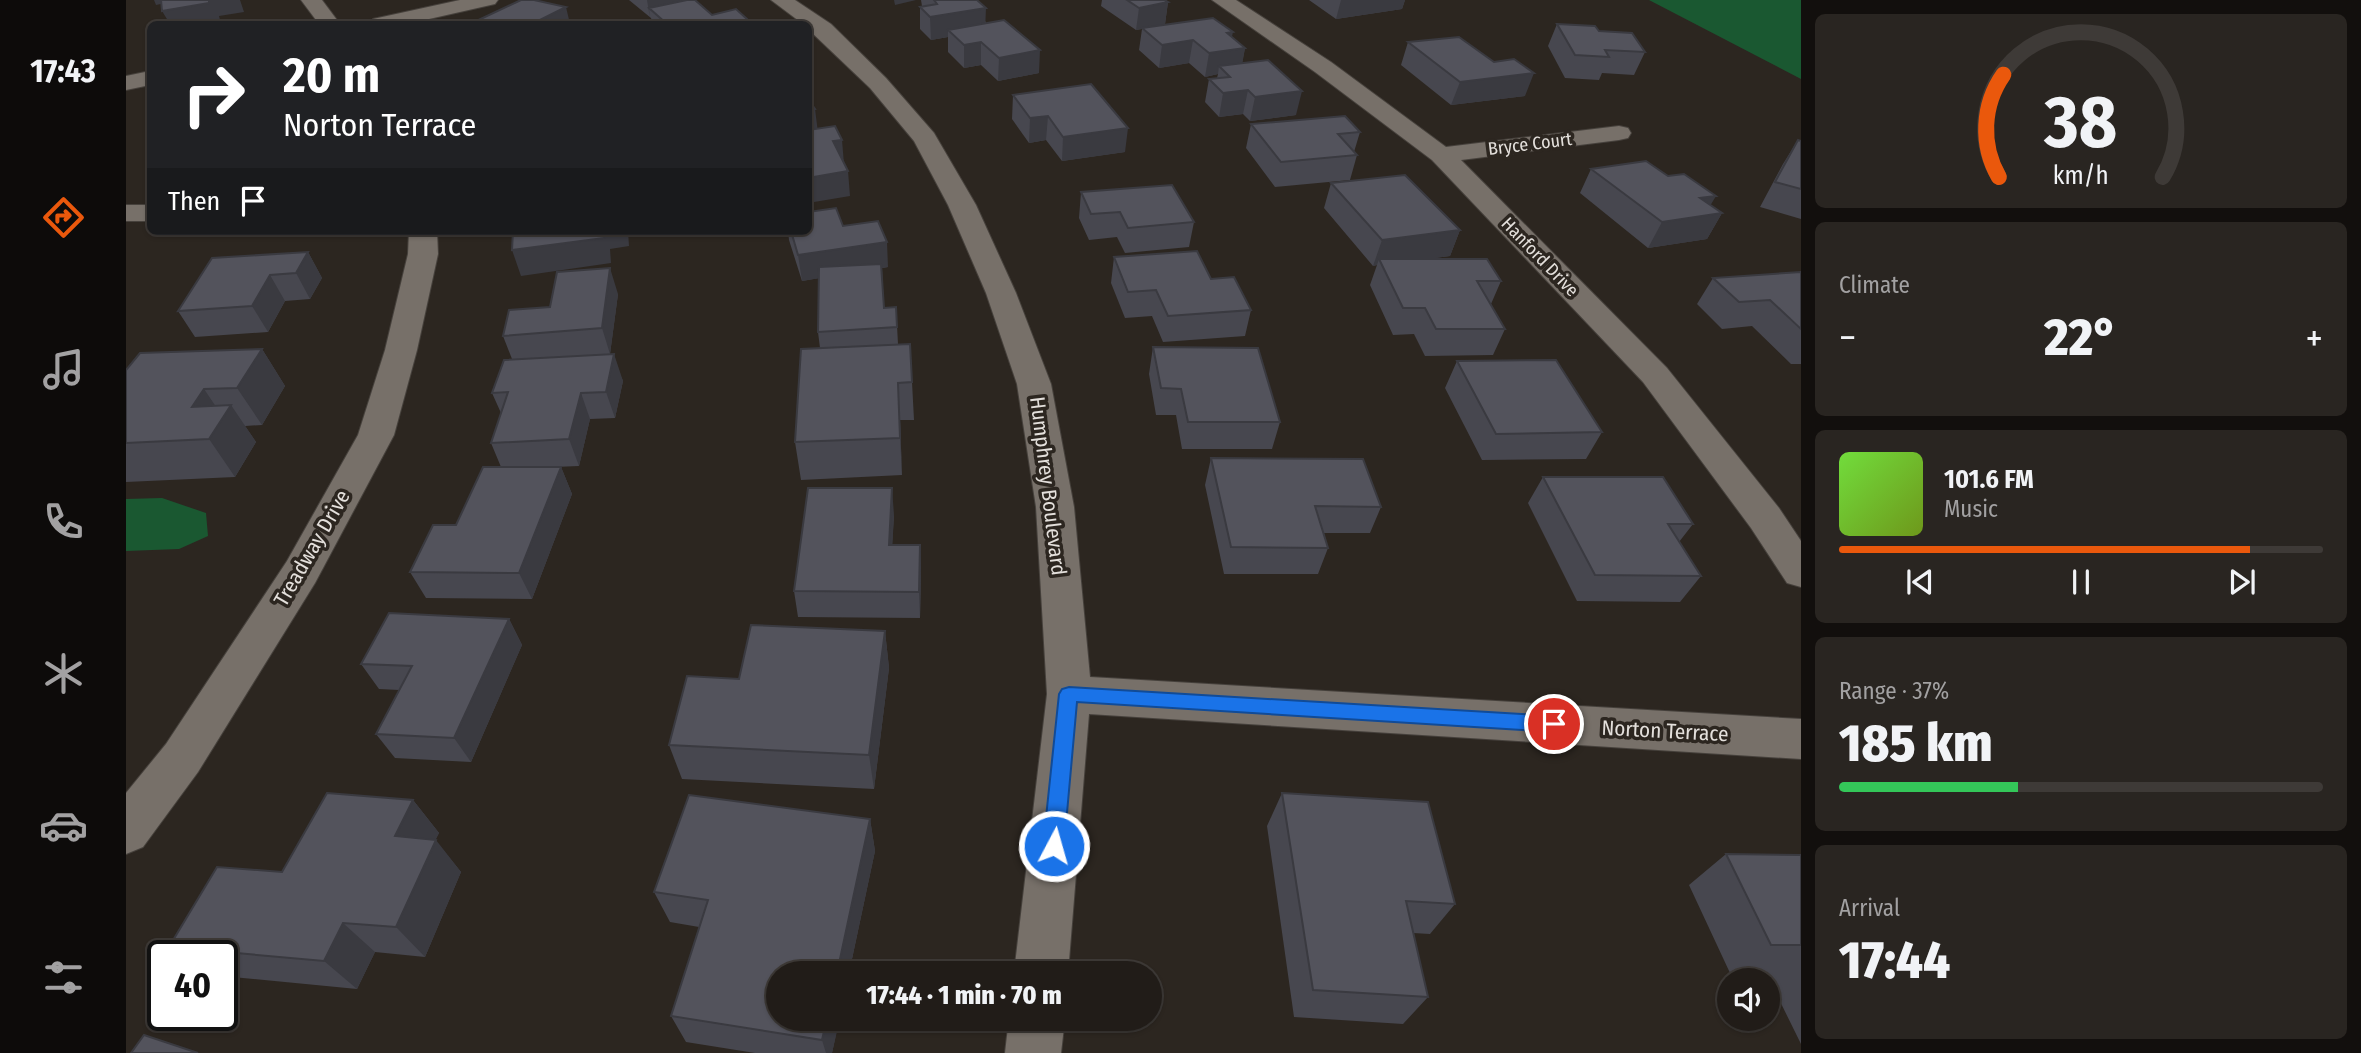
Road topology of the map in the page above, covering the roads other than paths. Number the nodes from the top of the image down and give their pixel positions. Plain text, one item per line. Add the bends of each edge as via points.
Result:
1 (311, 0) edge
2 (488, 0) edge
3 (781, 0) edge
4 (1222, 0) edge
5 (327, 21) edge
6 (394, 21) edge
7 (811, 21) edge
8 (812, 21) edge
9 (147, 79) edge
10 (126, 83) edge
11 (1619, 134) dead end
12 (1441, 155) junction
13 (126, 213) edge
14 (147, 213) edge
15 (423, 235) edge
16 (1801, 572) edge
17 (1069, 694) junction
18 (1801, 739) edge
19 (126, 831) edge
20 (1042, 961) edge
21 (1036, 1031) edge
22 (1033, 1053) edge

1 - 5 street
2 - 6 street
3 - 7 street, Humphrey Boulevard
4 - 12 street, Hanford Drive via 1323,67
8 - 17 street, Humphrey Boulevard via 878,83 925,138 962,205 1001,293 1034,384 1055,507
9 - 10 street
11 - 12 street, Bryce Court
12 - 16 street, Hanford Drive via 1655,375
13 - 14 street
15 - 19 street, Treadway Drive via 424,254 376,435 301,572 182,758
17 - 18 street, Norton Terrace
17 - 20 street, Humphrey Boulevard
21 - 22 street

